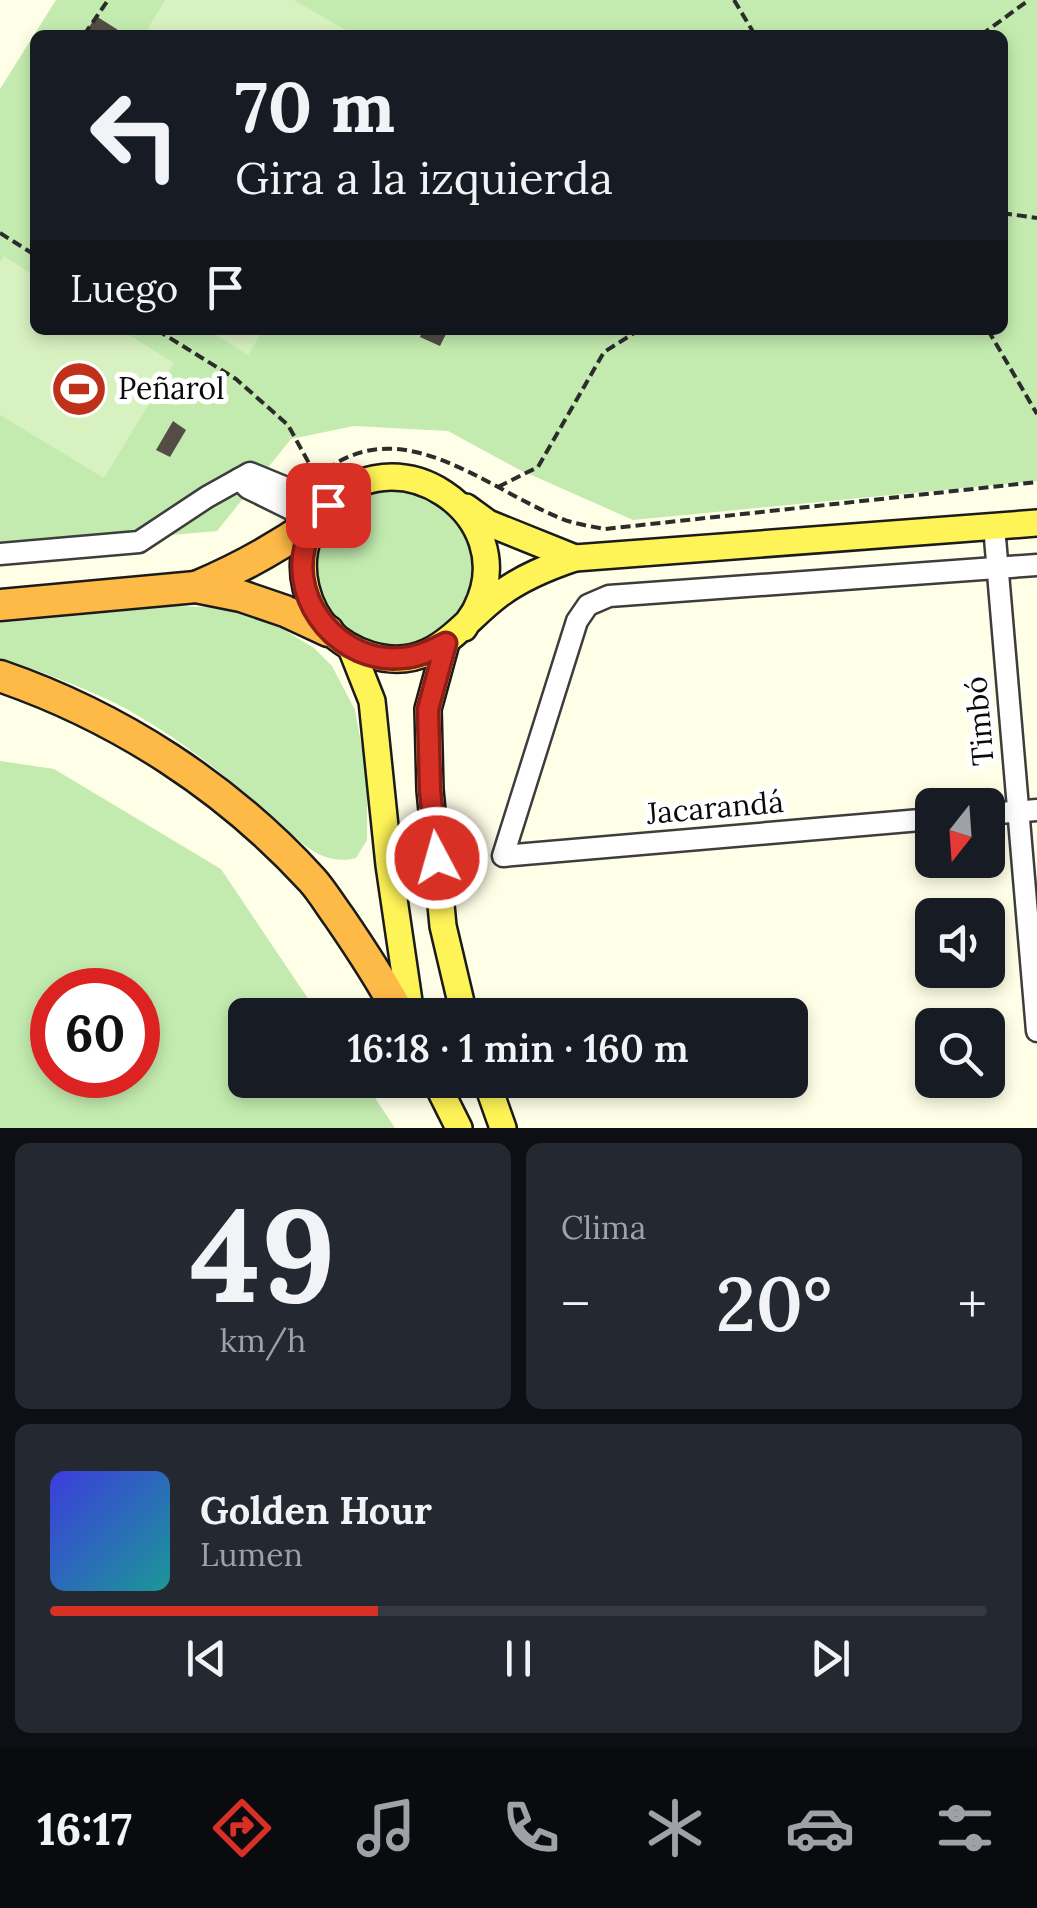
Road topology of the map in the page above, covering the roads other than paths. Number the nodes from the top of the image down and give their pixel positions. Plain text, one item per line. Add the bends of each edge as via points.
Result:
1 (448, 494) junction
2 (321, 513) junction
3 (1037, 523) edge
4 (994, 526) junction
5 (0, 554) edge
6 (574, 558) junction
7 (1037, 565) edge
8 (998, 568) junction
9 (196, 587) junction
10 (0, 605) edge
11 (455, 635) junction
12 (339, 640) junction
13 (0, 676) edge
14 (1027, 811) edge
15 (915, 820) edge
16 (390, 998) edge
17 (408, 998) edge
18 (460, 998) edge
19 (1037, 1031) edge
20 (444, 1098) edge
21 (492, 1098) edge
22 (459, 1128) edge
23 (503, 1128) edge

1 - 2 main road via 421,480 391,476 360,482
1 - 6 main road via 488,523
1 - 11 main road via 467,512 485,559 477,607
2 - 5 street via 239,480 139,542
2 - 9 highway via 278,548
2 - 12 main road via 304,546 302,573 310,604
3 - 4 main road
4 - 6 main road
4 - 8 street, Timbó
6 - 11 main road via 498,596
7 - 8 street
8 - 14 street, Timbó
8 - 15 street, Jacarandá via 609,596 588,606 577,621 503,856
9 - 10 highway
9 - 12 highway via 285,611
11 - 12 main road via 424,654 399,659 374,657
11 - 18 main road via 428,709 444,926
12 - 17 main road via 372,700
13 - 16 highway via 136,736 234,806 314,882
14 - 19 street, Timbó
20 - 22 main road
21 - 23 main road

